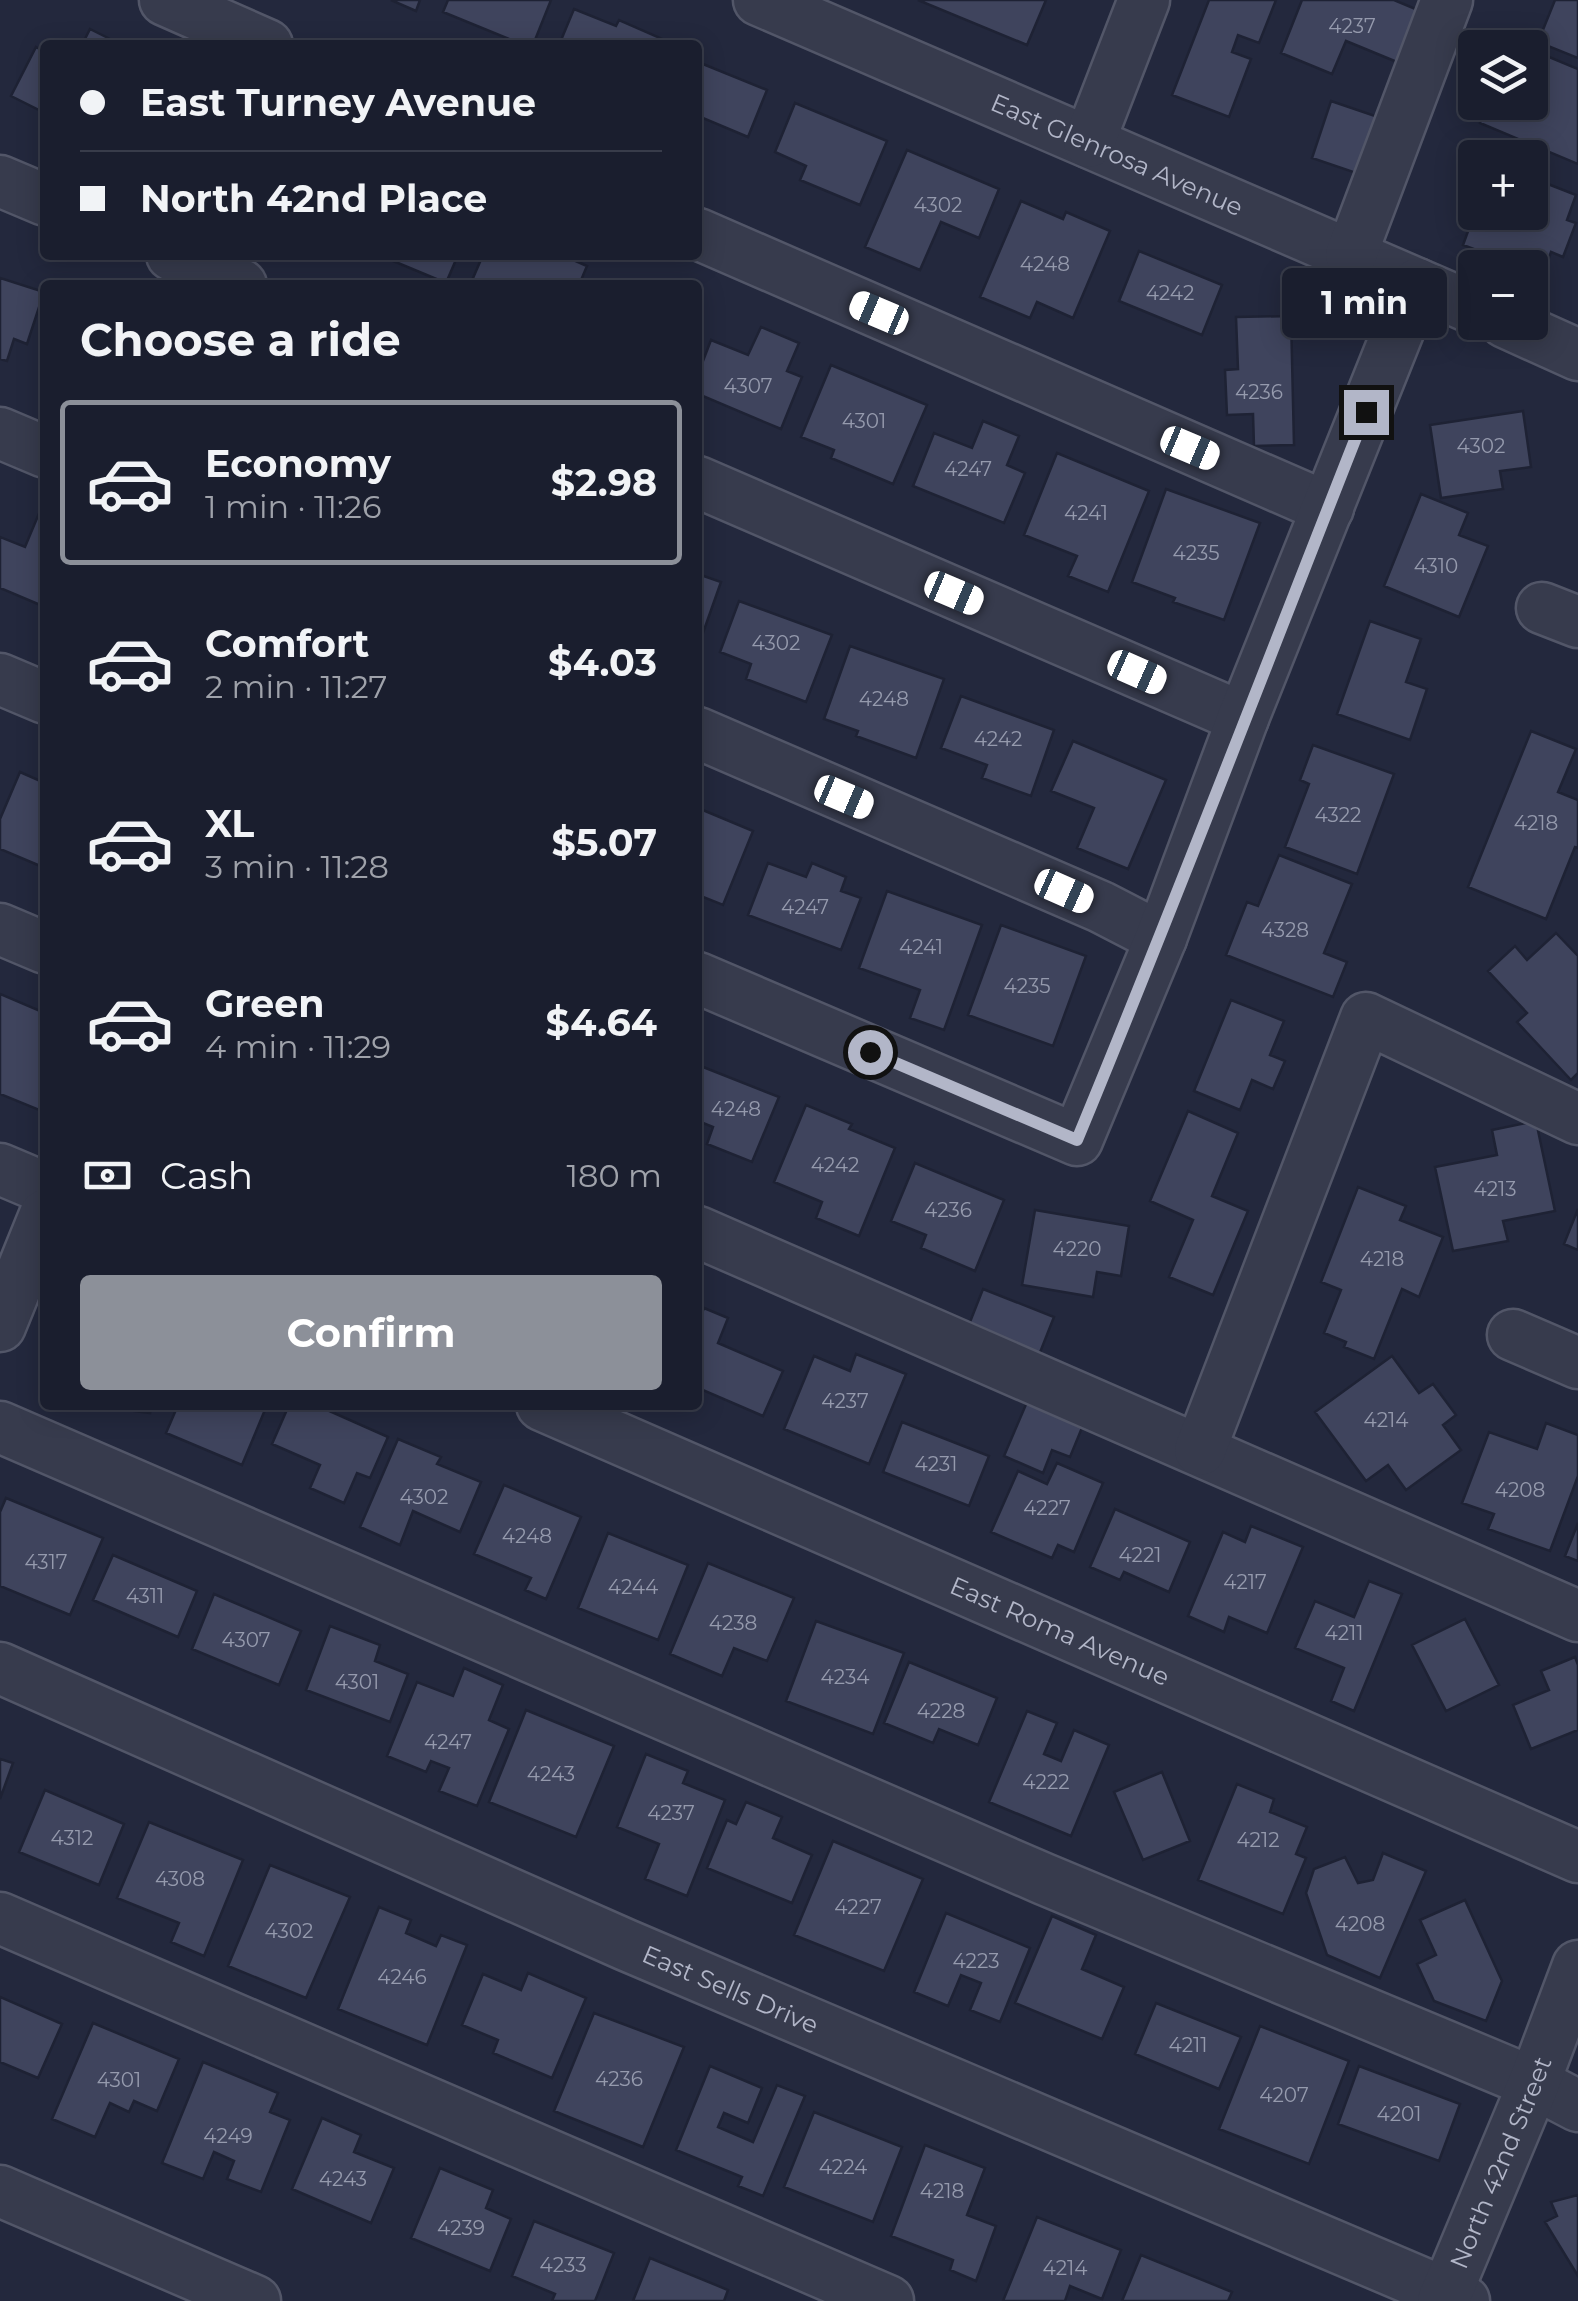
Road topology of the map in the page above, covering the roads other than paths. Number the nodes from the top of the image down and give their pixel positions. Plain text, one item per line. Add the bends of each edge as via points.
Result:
1 (164, 0) edge
2 (760, 0) edge
3 (1144, 0) edge
4 (1447, 0) edge
5 (256, 40) edge
6 (1089, 142) junction
7 (0, 181) edge
8 (40, 198) edge
9 (702, 236) edge
10 (1351, 255) junction
11 (184, 260) edge
12 (230, 280) edge
13 (1418, 284) junction
14 (1458, 302) edge
15 (1546, 340) edge
16 (1578, 354) edge
17 (0, 433) edge
18 (40, 450) edge
19 (702, 484) edge
20 (1328, 508) junction
21 (0, 679) edge
22 (40, 696) edge
23 (1244, 718) junction
24 (702, 736) edge
25 (0, 929) edge
26 (1161, 938) junction
27 (40, 946) edge
28 (702, 980) edge
29 (1578, 1118) edge
30 (0, 1168) edge
31 (40, 1186) edge
32 (40, 1227) edge
33 (702, 1234) edge
34 (0, 1326) edge
35 (1513, 1335) dead end
36 (1578, 1362) edge
37 (553, 1410) edge
38 (0, 1427) edge
39 (1200, 1450) junction
40 (1578, 1616) edge
41 (0, 1668) edge
42 (1578, 1856) edge
43 (0, 1918) edge
44 (1578, 1966) edge
45 (1534, 2083) junction
46 (1578, 2106) edge
47 (0, 2191) edge
48 (1451, 2298) edge
49 (256, 2301) edge
50 (888, 2301) edge

1 - 5 street
2 - 6 street, East Glenrosa Avenue
3 - 6 street
4 - 10 street
6 - 10 street, East Glenrosa Avenue
7 - 8 street
9 - 20 street
10 - 13 street, East Glenrosa Avenue
11 - 12 street
13 - 14 street, East Glenrosa Avenue
13 - 20 street
15 - 16 street
17 - 18 street
19 - 23 street
20 - 23 street
21 - 22 street
23 - 26 street
24 - 26 street
25 - 27 street
26 - 28 street via 1077,1140
29 - 39 street via 1366,1018
30 - 31 street
32 - 34 street
33 - 39 street
35 - 36 street
37 - 42 street, East Roma Avenue
38 - 45 street via 1044,1879
39 - 40 street
41 - 48 street, East Sells Drive via 626,1946
43 - 50 street
44 - 45 street, North 42nd Street
45 - 46 street
45 - 48 street, North 42nd Street
47 - 49 street

